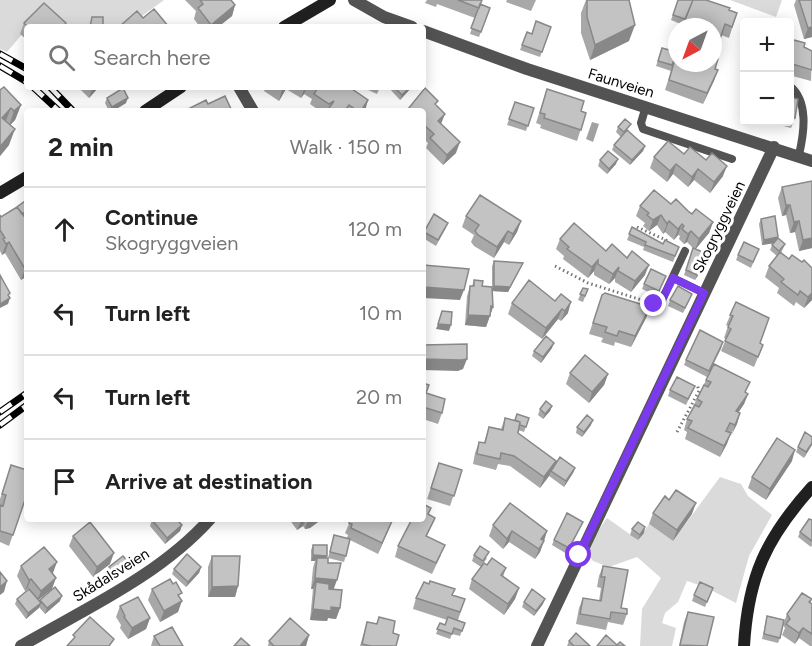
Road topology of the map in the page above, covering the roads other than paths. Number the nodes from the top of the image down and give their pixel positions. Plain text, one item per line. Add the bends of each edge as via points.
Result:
1 (330, 0) edge
2 (354, 0) edge
3 (289, 24) edge
4 (404, 24) edge
5 (426, 32) edge
6 (176, 90) edge
7 (241, 90) edge
8 (794, 92) edge
9 (646, 106) junction
10 (150, 108) edge
11 (251, 108) edge
12 (774, 147) junction
13 (799, 155) junction
14 (732, 159) dead end
15 (812, 161) edge
16 (24, 179) edge
17 (0, 193) edge
18 (685, 251) road end
19 (673, 278) junction
20 (704, 293) junction
21 (660, 304) road end
22 (812, 487) edge
23 (207, 522) edge
24 (21, 646) edge
25 (537, 646) edge
26 (744, 646) edge

1 - 3 main road
2 - 4 street
5 - 9 street, Faunveien
6 - 10 main road
7 - 11 street
8 - 13 lane via 801,100 803,137
9 - 12 street, Faunveien
9 - 14 lane via 643,129
12 - 13 street, Faunveien
12 - 20 street, Skogryggveien
13 - 15 street, Faunveien
16 - 17 main road
18 - 19 lane
19 - 20 lane
19 - 21 lane
20 - 25 street, Skogryggveien
22 - 26 main road via 778,528 761,557 747,604
23 - 24 street, Skådalsveien via 152,569

